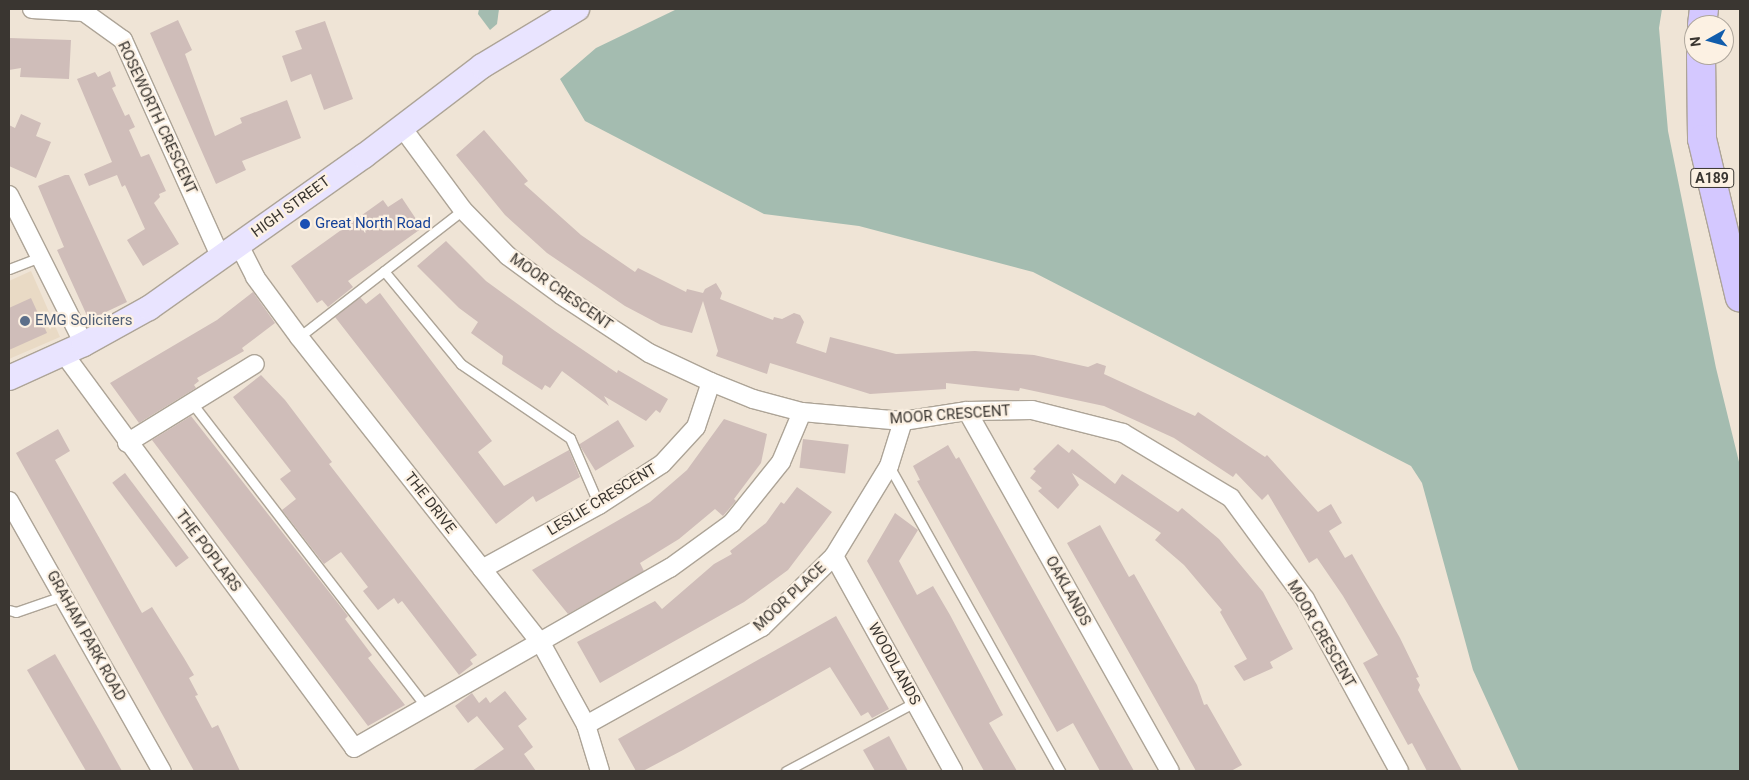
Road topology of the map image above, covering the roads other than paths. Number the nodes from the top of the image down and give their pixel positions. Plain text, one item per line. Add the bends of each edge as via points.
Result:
1 (32, 9) edge
2 (562, 11) edge
3 (1701, 65) edge
4 (401, 126) junction
5 (9, 195) edge
6 (463, 210) junction
7 (230, 252) junction
8 (40, 257) junction
9 (9, 269) edge
10 (384, 272) junction
11 (1740, 298) edge
12 (299, 337) junction
13 (74, 349) junction
14 (255, 364) dead end
15 (9, 378) edge
16 (711, 382) junction
17 (192, 403) junction
18 (967, 411) junction
19 (802, 412) junction
20 (903, 421) junction
21 (127, 442) junction
22 (889, 466) junction
23 (9, 501) edge
24 (599, 505) junction
25 (834, 556) junction
26 (482, 569) junction
27 (65, 595) junction
28 (9, 610) edge
29 (540, 643) junction
30 (915, 702) junction
31 (427, 708) junction
32 (586, 725) junction
33 (162, 771) edge
34 (600, 771) edge
35 (786, 771) edge
36 (953, 771) edge
37 (1060, 771) edge
38 (1170, 771) edge
39 (1400, 771) edge

1 - 7 street, ROSEWORTH CRESCENT via 84,12 124,40
2 - 4 main road, HIGH STREET
3 - 11 main road, A189 via 1702,139
4 - 6 street, MOOR CRESCENT
4 - 7 main road, HIGH STREET
5 - 8 street, THE POPLARS
6 - 10 lane
6 - 16 street, MOOR CRESCENT via 508,256 561,295 649,352
7 - 12 street, THE DRIVE via 255,278
7 - 13 main road, HIGH STREET via 149,308
8 - 9 lane
8 - 13 street, THE POPLARS
10 - 12 lane
10 - 24 lane via 461,364 570,438
12 - 26 street, THE DRIVE
13 - 15 main road, HIGH STREET
13 - 21 street, THE POPLARS
14 - 17 street
16 - 19 street, MOOR CRESCENT via 753,399
16 - 24 street, LESLIE CRESCENT via 696,426 668,458
17 - 21 street
17 - 31 lane
18 - 20 street, MOOR CRESCENT
18 - 38 street, OAKLANDS
18 - 39 street, MOOR CRESCENT via 1032,410 1123,433 1231,498 1304,599
19 - 20 street, MOOR CRESCENT
19 - 29 street via 781,462 732,523 670,568
20 - 22 street, MOOR PLACE
21 - 31 street, THE POPLARS via 354,748
22 - 25 street, MOOR PLACE
22 - 37 lane
23 - 27 street, GRAHAM PARK ROAD
24 - 26 street, LESLIE CRESCENT
25 - 30 street, WOODLANDS
25 - 32 street, MOOR PLACE via 762,627
26 - 29 street, THE DRIVE
27 - 28 lane via 16,612
27 - 33 street, GRAHAM PARK ROAD
29 - 31 street
29 - 32 street, THE DRIVE
30 - 35 lane
30 - 36 street, WOODLANDS
32 - 34 street, THE DRIVE

